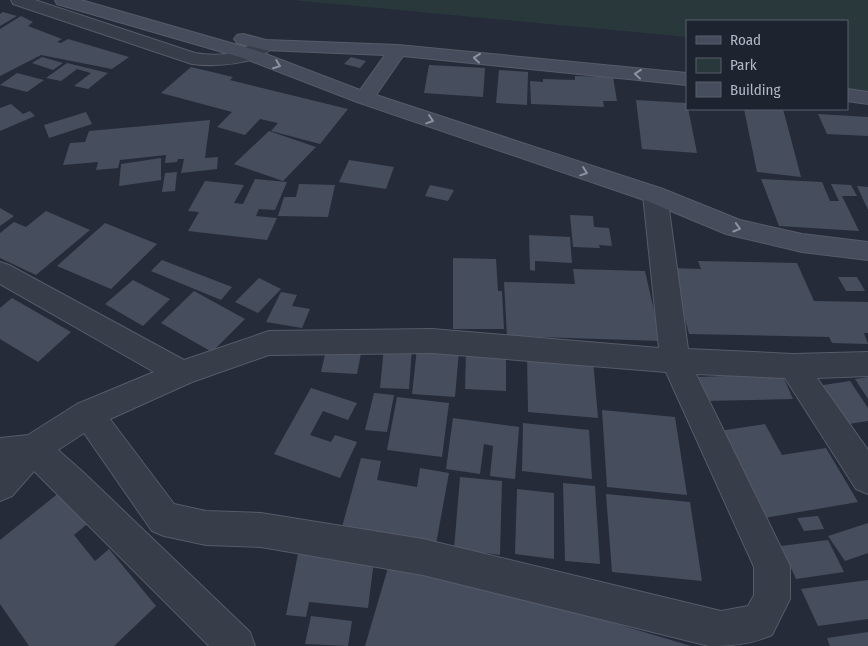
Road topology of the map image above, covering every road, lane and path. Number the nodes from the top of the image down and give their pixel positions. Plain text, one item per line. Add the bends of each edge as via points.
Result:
1 (19, 0) edge
2 (64, 0) edge
3 (110, 0) edge
4 (257, 49) junction
5 (398, 50) junction
6 (686, 79) edge
7 (848, 96) edge
8 (364, 98) junction
9 (868, 98) edge
10 (654, 195) junction
11 (868, 251) edge
12 (0, 272) edge
13 (675, 361) junction
14 (868, 364) edge
15 (793, 366) junction
16 (182, 373) junction
17 (88, 414) junction
18 (33, 449) junction
19 (0, 453) edge
20 (868, 478) edge
21 (0, 485) edge
22 (236, 646) edge

1 - 4 street via 192,58 226,60
2 - 4 main road
3 - 4 main road via 226,35
4 - 5 main road
4 -> 8 main road
6 -> 5 main road
5 - 8 main road
7 - 9 main road
8 -> 10 main road
10 -> 11 main road via 735,228 802,243
10 - 13 street
12 - 16 street
13 - 15 street
13 - 16 street via 432,341 324,341 268,343
13 - 17 street via 772,566 772,599 759,622 721,630 423,557 261,530 206,528 164,519
14 - 15 street
15 - 20 street
16 - 17 street
17 - 18 street
18 - 19 street
18 - 21 street
18 - 22 street

